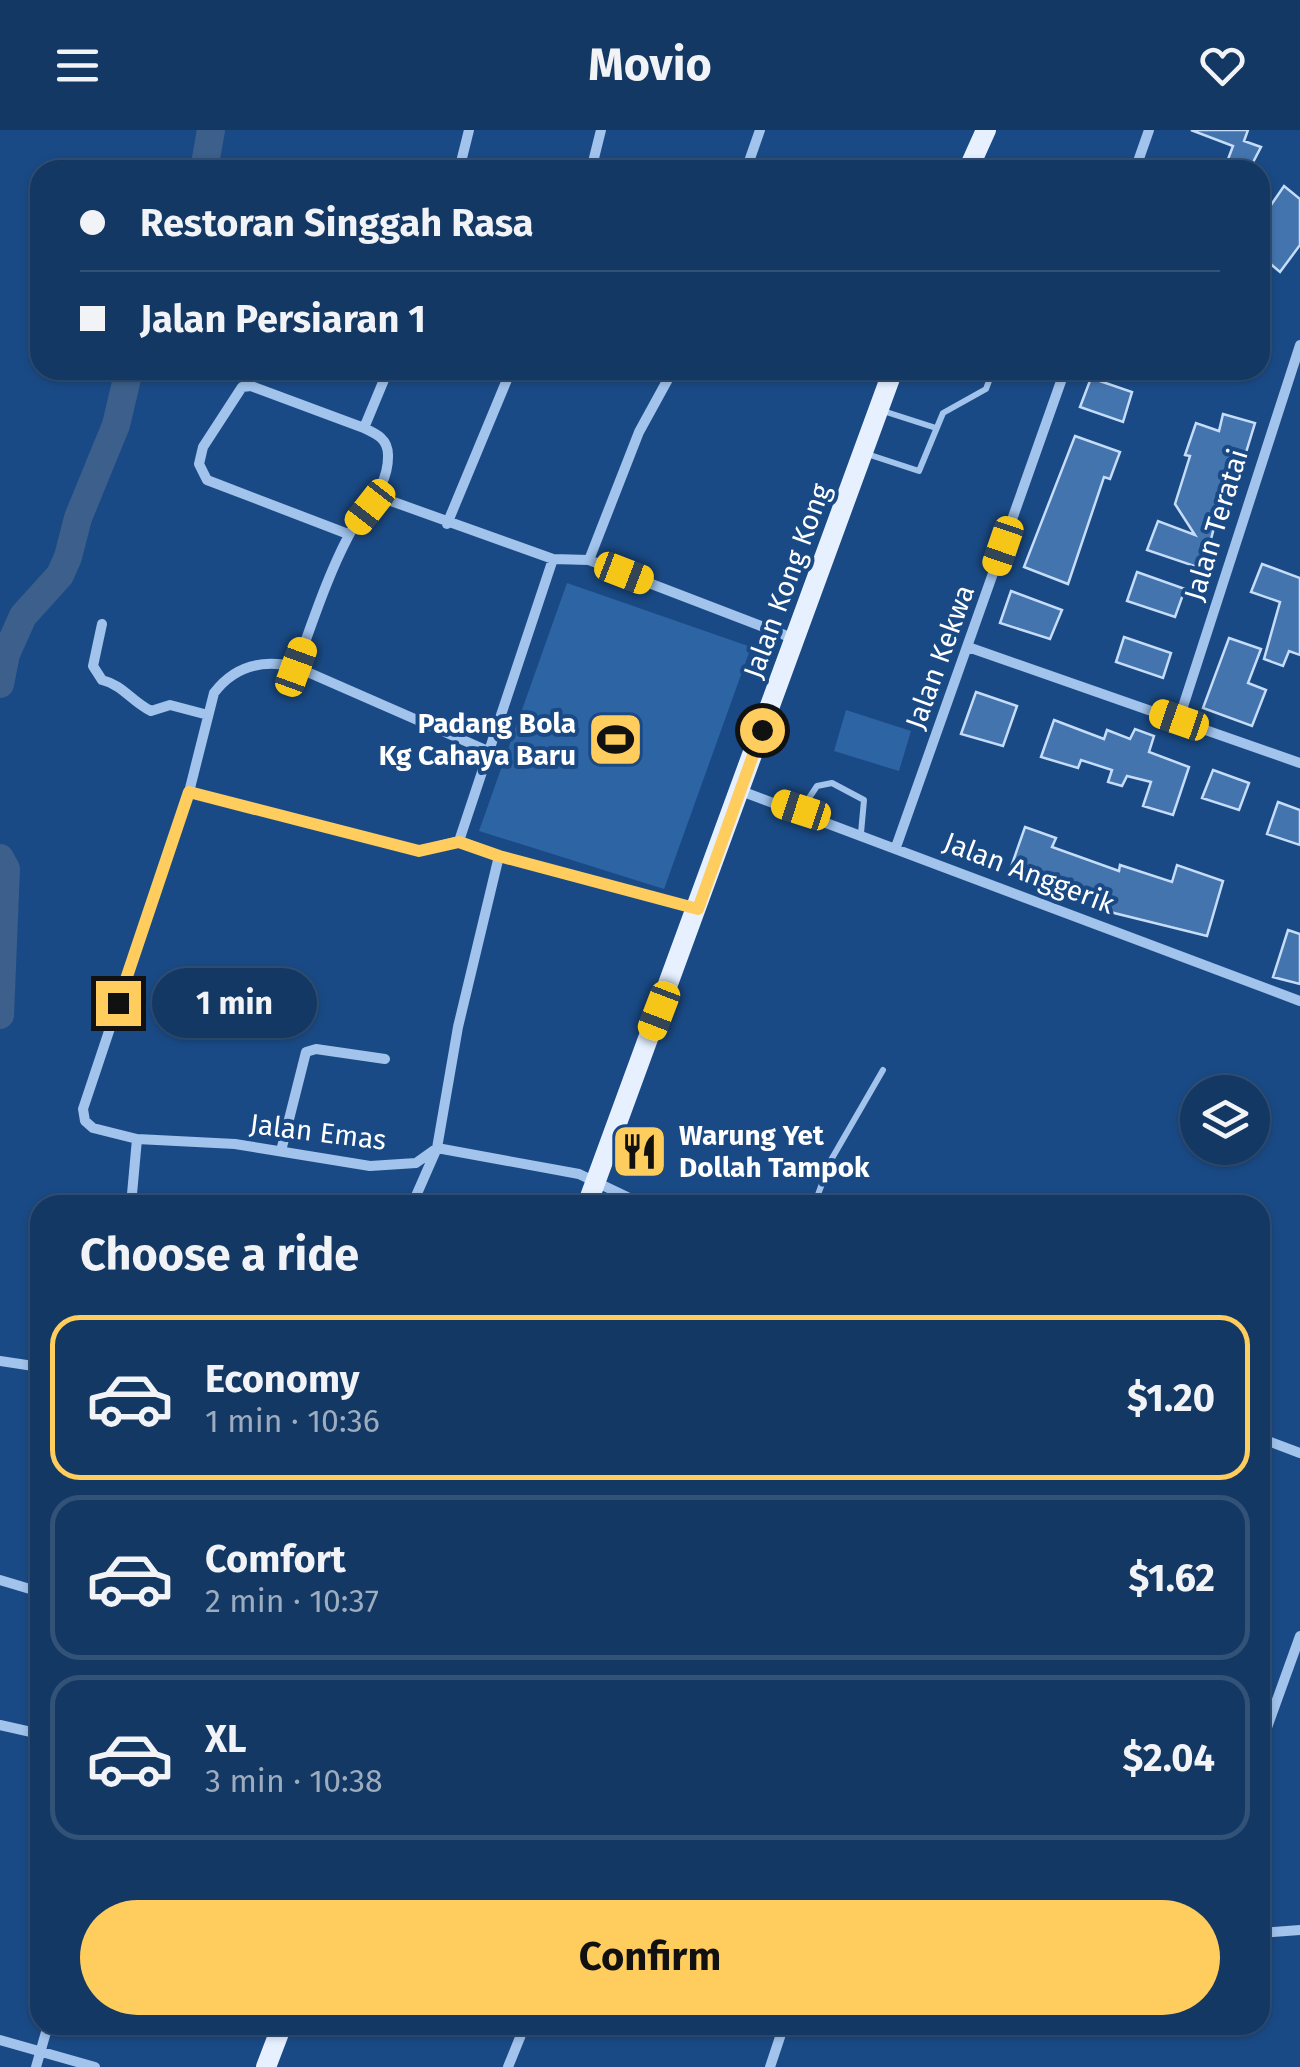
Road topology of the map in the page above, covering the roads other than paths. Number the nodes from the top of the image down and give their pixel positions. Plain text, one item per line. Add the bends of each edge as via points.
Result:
1 (469, 130) edge
2 (601, 130) edge
3 (760, 130) edge
4 (976, 130) edge
5 (986, 130) edge
6 (1149, 130) edge
7 (462, 160) edge
8 (593, 160) edge
9 (750, 160) edge
10 (968, 160) edge
11 (970, 160) edge
12 (1138, 160) edge
13 (1300, 345) edge
14 (384, 380) edge
15 (507, 380) edge
16 (668, 380) edge
17 (889, 380) edge
18 (990, 380) edge
19 (1062, 380) edge
20 (879, 409) junction
21 (364, 428) junction
22 (936, 428) junction
23 (863, 453) junction
24 (377, 496) junction
25 (446, 524) junction
26 (348, 534) junction
27 (553, 559) junction
28 (590, 560) junction
29 (102, 624) dead end
30 (796, 639) junction
31 (968, 647) junction
32 (296, 667) junction
33 (208, 715) junction
34 (1179, 720) junction
35 (488, 751) junction
36 (1300, 763) edge
37 (740, 791) junction
38 (189, 792) junction
39 (801, 810) junction
40 (861, 833) junction
41 (459, 842) junction
42 (896, 846) junction
43 (499, 856) junction
44 (698, 909) junction
45 (1300, 1002) edge
46 (385, 1060) dead end
47 (883, 1070) dead end
48 (137, 1139) junction
49 (437, 1148) junction
50 (280, 1152) junction
51 (595, 1182) junction
52 (132, 1195) edge
53 (416, 1195) edge
54 (590, 1195) edge
55 (623, 1195) edge
56 (818, 1195) edge
57 (0, 1361) edge
58 (30, 1366) edge
59 (1270, 1442) edge
60 (1300, 1453) edge
61 (0, 1580) edge
62 (30, 1589) edge
63 (1300, 1636) edge
64 (1270, 1710) edge
65 (0, 1726) edge
66 (30, 1732) edge
67 (1300, 1930) edge
68 (1270, 1932) edge
69 (45, 2035) edge
70 (273, 2035) edge
71 (521, 2035) edge
72 (781, 2035) edge
73 (0, 2040) edge
74 (41, 2052) junction
75 (36, 2067) edge
76 (95, 2067) edge
77 (266, 2067) edge
78 (508, 2067) edge
79 (770, 2067) edge

1 - 7 street
2 - 8 street
3 - 9 street
4 - 10 main road
5 - 11 main road
6 - 12 street
13 - 34 street, Jalan Teratai
14 - 21 street
15 - 25 street
16 - 28 street via 639,432
17 - 20 main road, Jalan Kong Kong
18 - 22 lane via 986,390 950,406
19 - 31 street, Jalan Kekwa
20 - 22 lane
20 - 23 main road, Jalan Kong Kong
21 - 24 street via 381,436 389,450
21 - 26 street via 242,387 199,464 207,480
22 - 23 lane via 920,472
23 - 30 main road, Jalan Kong Kong
24 - 25 street
24 - 26 street
25 - 27 street
26 - 32 street
27 - 28 street
27 - 35 street
28 - 30 street
29 - 33 street via 94,666 102,680 119,684 151,711 170,706
30 - 37 main road, Jalan Kong Kong
31 - 34 street
31 - 42 street, Jalan Kekwa
32 - 33 street via 273,661 246,667 224,680
32 - 35 street
33 - 38 street
34 - 36 street
35 - 41 street
37 - 39 street, Jalan Anggerik
37 - 44 main road, Jalan Kong Kong
38 - 41 street via 419,851
38 - 48 street, Jalan Emas via 83,1109 94,1128
39 - 40 street, Jalan Anggerik
39 - 40 lane via 818,786 832,783 864,800
40 - 42 street, Jalan Anggerik
41 - 43 street
42 - 45 street, Jalan Anggerik
43 - 44 street
43 - 49 street
44 - 51 main road, Jalan Kong Kong
46 - 50 street via 306,1052
47 - 56 lane
48 - 50 street, Jalan Emas
48 - 52 street
49 - 50 street, Jalan Emas via 416,1164 370,1166
49 - 51 street
49 - 53 street
51 - 54 main road, Jalan Kong Kong
51 - 55 street
57 - 58 street
59 - 60 street
61 - 62 street
63 - 64 street
65 - 66 street
67 - 68 street
69 - 74 street
70 - 77 main road
71 - 78 street
72 - 79 street
73 - 74 street
74 - 75 street
74 - 76 street

